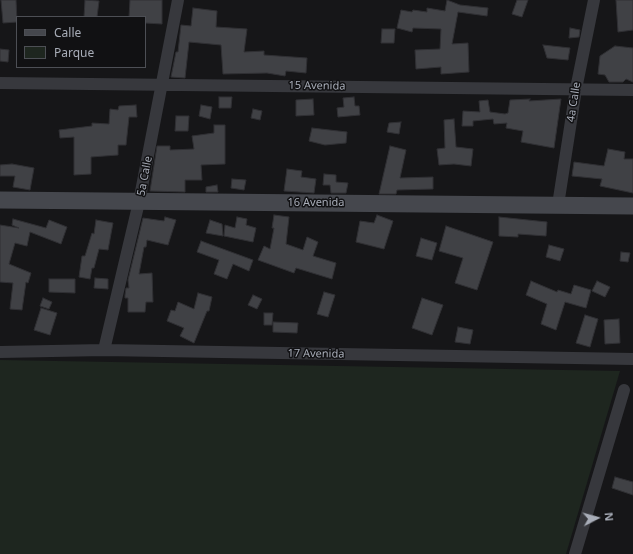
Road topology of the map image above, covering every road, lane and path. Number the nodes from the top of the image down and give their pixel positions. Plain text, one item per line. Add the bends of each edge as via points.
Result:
1 (178, 0) edge
2 (594, 0) edge
3 (0, 83) edge
4 (162, 85) junction
5 (576, 89) junction
6 (633, 90) edge
7 (0, 200) edge
8 (140, 202) junction
9 (558, 205) junction
10 (633, 206) edge
11 (104, 350) junction
12 (0, 352) edge
13 (633, 359) edge
14 (624, 390) dead end
15 (575, 554) edge

1 - 4 street, 5a Calle
2 - 5 street, 4a Calle
3 - 4 street, 15 Avenida
4 - 5 street, 15 Avenida
4 - 8 street, 5a Calle
5 - 6 street, 15 Avenida
5 - 9 street, 4a Calle
7 - 8 main road, 16 Avenida
8 - 9 main road, 16 Avenida
8 - 11 street, 5a Calle
9 - 10 main road, 16 Avenida
11 - 12 street, 17 Avenida
11 - 13 street, 17 Avenida
14 - 15 street

